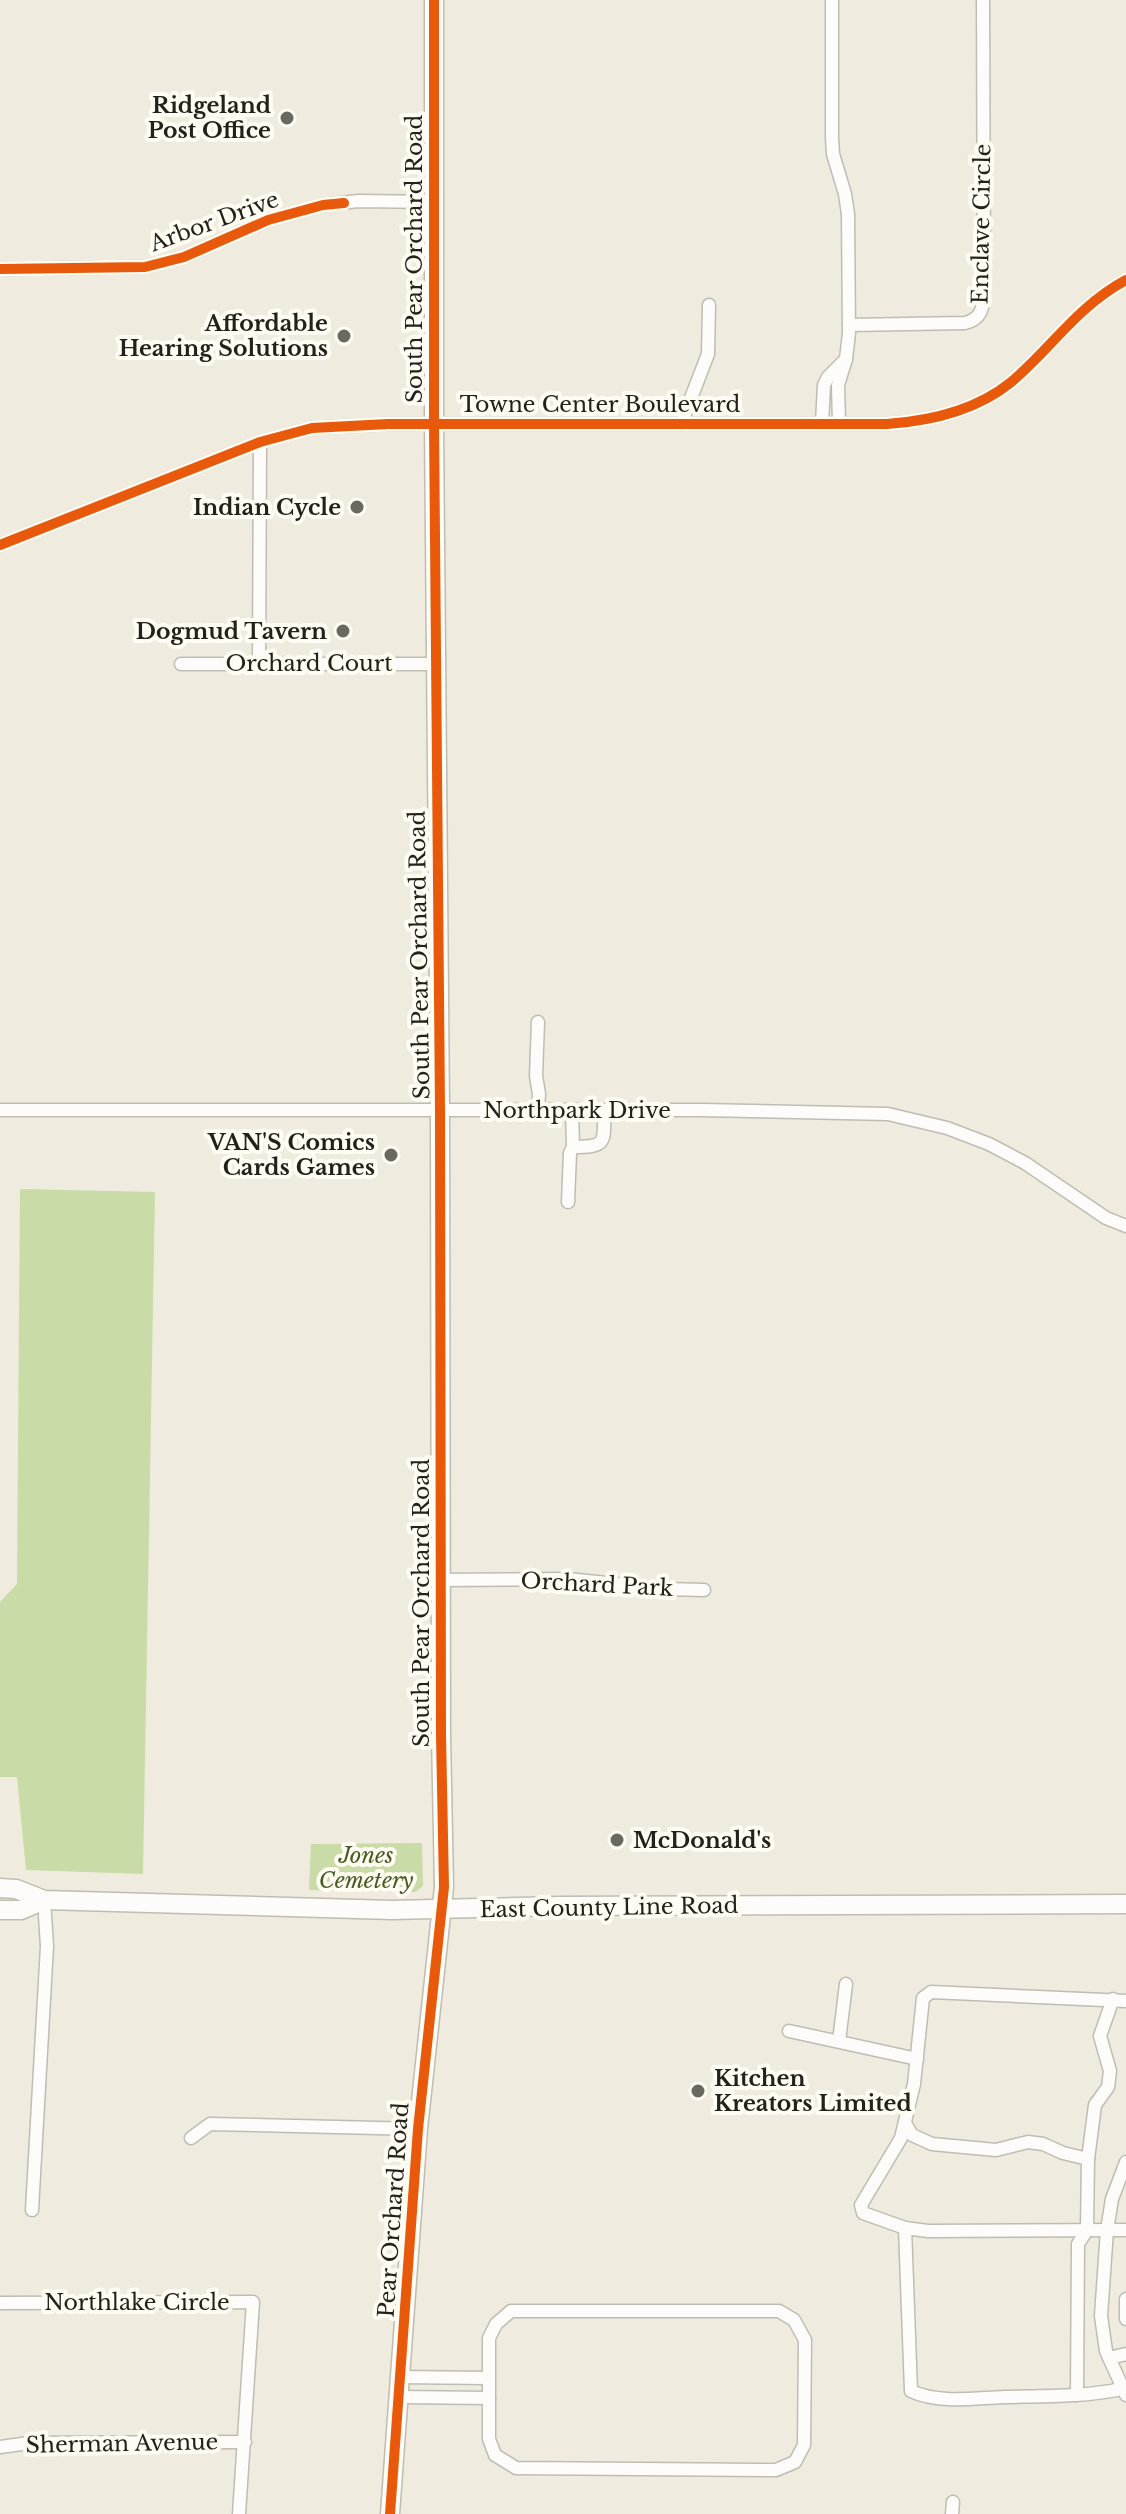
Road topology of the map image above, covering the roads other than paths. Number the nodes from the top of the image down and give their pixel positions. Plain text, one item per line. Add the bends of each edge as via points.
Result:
1 (434, 0) edge
2 (832, 0) edge
3 (983, 0) edge
4 (434, 202) junction
5 (0, 269) edge
6 (1126, 280) edge
7 (709, 305) dead end
8 (849, 325) junction
9 (833, 379) junction
10 (822, 423) junction
11 (839, 423) junction
12 (434, 424) junction
13 (681, 424) junction
14 (260, 442) junction
15 (0, 545) edge
16 (181, 664) dead end
17 (259, 664) junction
18 (437, 664) junction
19 (538, 1022) dead end
20 (0, 1110) edge
21 (440, 1110) junction
22 (538, 1110) junction
23 (572, 1110) junction
24 (604, 1110) junction
25 (573, 1147) junction
26 (568, 1202) dead end
27 (1126, 1226) edge
28 (442, 1580) junction
29 (704, 1590) dead end
30 (0, 1888) edge
31 (44, 1900) junction
32 (1126, 1904) edge
33 (0, 1910) edge
34 (441, 1910) junction
35 (846, 1984) dead end
36 (1119, 2000) edge
37 (789, 2031) dead end
38 (839, 2041) junction
39 (917, 2059) junction
40 (905, 2123) junction
41 (418, 2129) junction
42 (191, 2138) dead end
43 (1088, 2159) junction
44 (1126, 2162) edge
45 (32, 2210) dead end
46 (905, 2228) junction
47 (1087, 2230) junction
48 (1107, 2230) junction
49 (1126, 2230) edge
50 (1126, 2299) edge
51 (0, 2303) edge
52 (1126, 2319) edge
53 (1126, 2354) edge
54 (1109, 2358) junction
55 (400, 2377) junction
56 (488, 2378) junction
57 (1124, 2392) edge
58 (1077, 2395) junction
59 (398, 2397) junction
60 (489, 2398) junction
61 (245, 2442) junction
62 (0, 2447) edge
63 (239, 2514) edge
64 (390, 2514) edge

1 - 4 street, South Pear Orchard Road
2 - 8 street via 832,138 848,214
3 - 8 street, Enclave Circle via 981,312 965,323
4 - 5 street, Arbor Drive via 323,205 145,267
4 - 12 street, South Pear Orchard Road
6 - 11 street, Towne Center Boulevard via 1093,300 1018,376 980,401 917,422
7 - 13 street via 708,354
8 - 9 street via 846,359
9 - 10 street via 824,385
9 - 11 street
10 - 11 street, Towne Center Boulevard
10 - 13 street, Towne Center Boulevard
12 - 13 street, Towne Center Boulevard
12 - 14 street, Towne Center Boulevard via 333,426
12 - 18 street, South Pear Orchard Road
14 - 15 street, Towne Center Boulevard
14 - 17 street
16 - 17 street, Orchard Court
17 - 18 street, Orchard Court
18 - 21 street, South Pear Orchard Road
19 - 22 street
20 - 21 street, Northpark Drive
21 - 22 street, Northpark Drive
21 - 28 street, South Pear Orchard Road
22 - 23 street, Northpark Drive
23 - 24 street, Northpark Drive
23 - 25 street
24 - 25 street via 601,1142
24 - 27 street, Northpark Drive via 862,1112 911,1118 989,1144
25 - 26 street
28 - 29 street, Orchard Park via 568,1579
28 - 34 street, South Pear Orchard Road
30 - 31 street, East County Line Road
31 - 33 street, East County Line Road via 21,1910
31 - 34 street, East County Line Road
31 - 45 street via 47,1946
32 - 34 street, East County Line Road
34 - 41 street, Pear Orchard Road
35 - 38 street
36 - 39 street via 931,1992 923,1998
36 - 43 street via 1100,2036 1110,2071 1108,2087 1095,2105
37 - 38 street
38 - 39 street
39 - 40 street
40 - 43 street via 912,2135 932,2144 996,2150 1028,2142
40 - 46 street via 861,2205 863,2213
41 - 42 street via 210,2124
41 - 55 street, Pear Orchard Road
43 - 47 street
44 - 48 street
46 - 47 street
46 - 58 street via 911,2391 946,2399
47 - 48 street
47 - 58 street via 1078,2244
48 - 49 street
48 - 54 street via 1101,2316
50 - 52 street
51 - 61 street, Northlake Circle via 253,2302
53 - 54 street
54 - 57 street
55 - 56 street
55 - 59 street, Pear Orchard Road
56 - 60 street
56 - 60 street via 489,2338 511,2311 779,2311 794,2320 805,2340 804,2445 795,2462 776,2470 516,2468 495,2455 489,2439
57 - 58 street
59 - 60 street
59 - 64 street, Pear Orchard Road
61 - 62 street, Sherman Avenue
61 - 63 street, Northlake Circle

